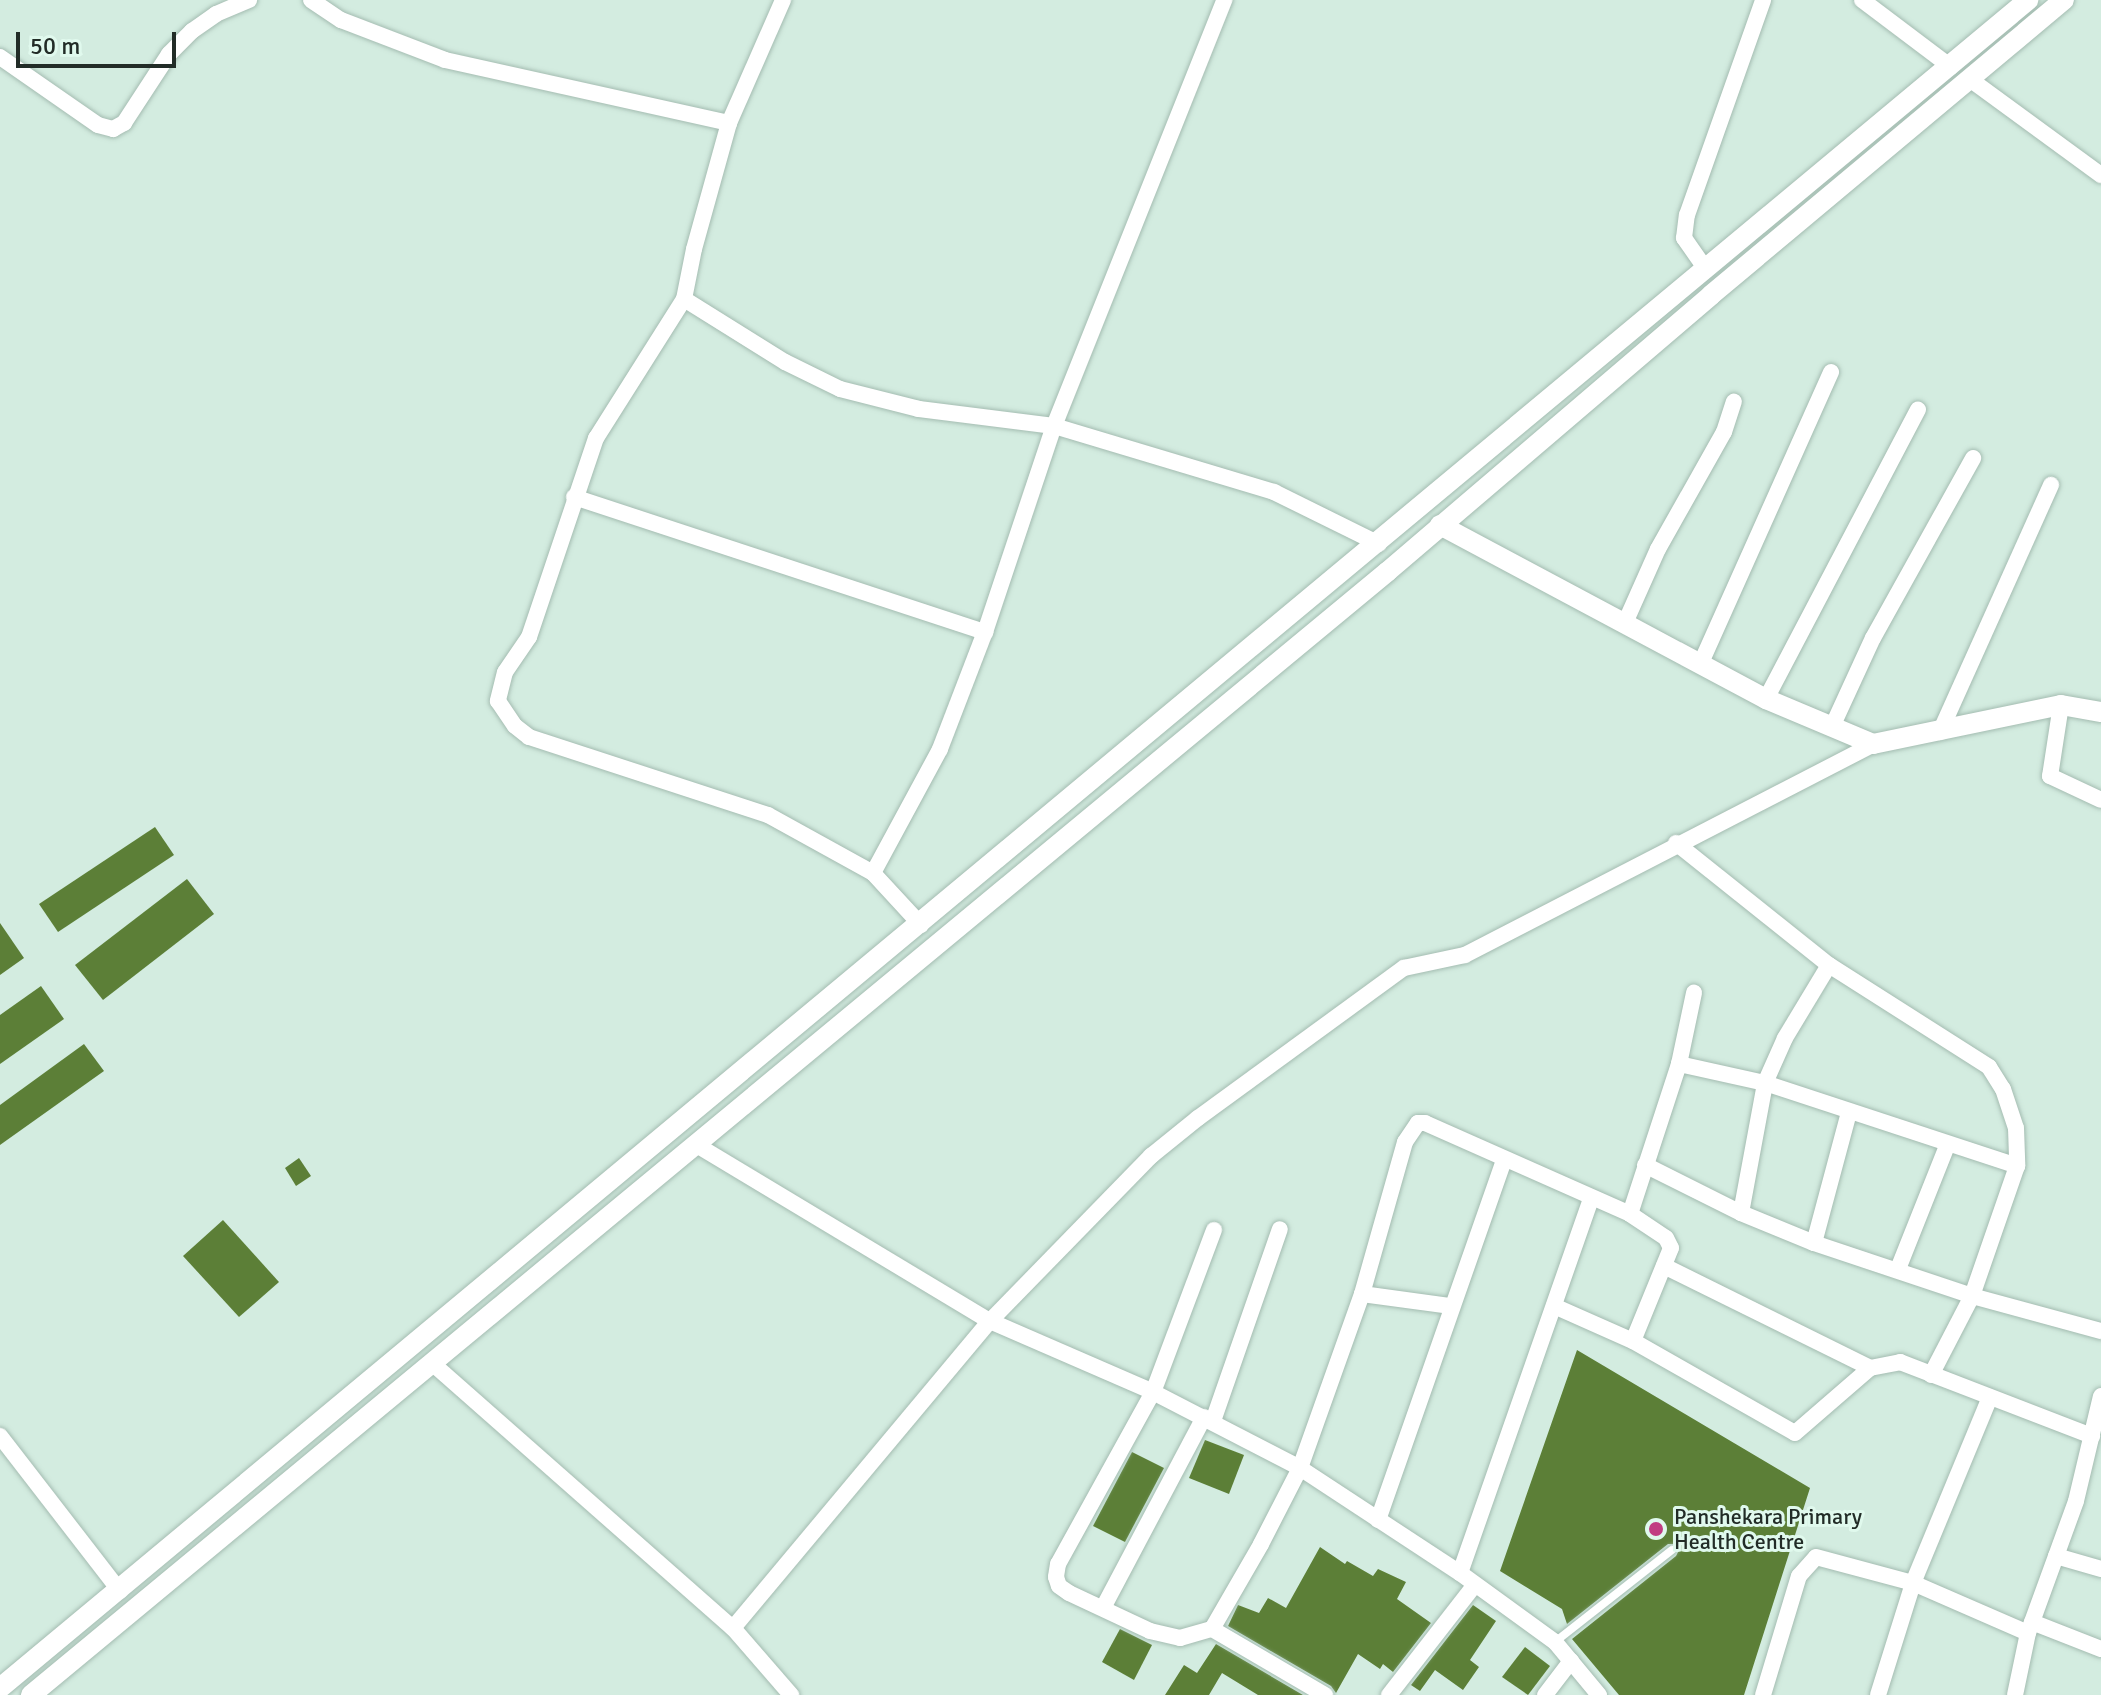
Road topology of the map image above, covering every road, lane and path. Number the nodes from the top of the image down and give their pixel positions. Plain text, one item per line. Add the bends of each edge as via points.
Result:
1 (249, 0) edge
2 (311, 0) edge
3 (783, 0) edge
4 (1224, 0) edge
5 (1763, 0) edge
6 (1862, 0) edge
7 (2028, 0) edge
8 (2064, 0) edge
9 (0, 57) edge
10 (1951, 67) junction
11 (1971, 80) junction
12 (1884, 122) junction
13 (729, 123) junction
14 (1899, 139) junction
15 (2101, 175) edge
16 (1705, 268) junction
17 (684, 299) junction
18 (1831, 372) dead end
19 (1734, 402) dead end
20 (1918, 410) dead end
21 (1054, 426) junction
22 (1973, 458) dead end
23 (2051, 485) dead end
24 (574, 497) junction
25 (1440, 525) junction
26 (1379, 544) junction
27 (1625, 623) junction
28 (985, 632) junction
29 (1700, 665) junction
30 (1766, 699) junction
31 (2061, 705) junction
32 (2101, 712) edge
33 (1832, 727) junction
34 (1940, 732) junction
35 (1873, 744) junction
36 (2101, 800) edge
37 (1676, 843) junction
38 (873, 873) junction
39 (921, 925) junction
40 (1829, 965) junction
41 (1694, 993) dead end
42 (1679, 1064) junction
43 (1765, 1083) junction
44 (1849, 1112) junction
45 (695, 1144) junction
46 (1947, 1146) junction
47 (1504, 1160) junction
48 (1645, 1165) junction
49 (2017, 1166) junction
50 (1591, 1199) junction
51 (1741, 1213) junction
52 (1630, 1214) junction
53 (1280, 1229) dead end
54 (1214, 1230) dead end
55 (1814, 1243) junction
56 (1664, 1266) junction
57 (1898, 1269) junction
58 (1362, 1294) junction
59 (1972, 1296) junction
60 (1451, 1306) junction
61 (1554, 1306) junction
62 (990, 1321) junction
63 (2101, 1331) edge
64 (1633, 1341) junction
65 (432, 1363) junction
66 (1870, 1368) junction
67 (1931, 1375) junction
68 (1153, 1392) junction
69 (2101, 1396) edge
70 (1990, 1397) junction
71 (1209, 1419) junction
72 (316, 1428) junction
73 (0, 1436) edge
74 (2092, 1436) junction
75 (330, 1447) junction
76 (1300, 1468) junction
77 (1378, 1520) junction
78 (1672, 1550) dead end
79 (2056, 1556) junction
80 (2101, 1569) edge
81 (1460, 1573) junction
82 (1913, 1583) junction
83 (1474, 1586) junction
84 (120, 1591) junction
85 (1103, 1608) junction
86 (733, 1628) junction
87 (2030, 1628) junction
88 (1212, 1629) junction
89 (1555, 1642) junction
90 (2101, 1649) edge
91 (1571, 1661) junction
92 (0, 1688) edge
93 (31, 1695) edge
94 (791, 1695) edge
95 (1325, 1695) edge
96 (1389, 1695) edge
97 (1545, 1695) edge
98 (1599, 1695) edge
99 (1763, 1695) edge
100 (1878, 1695) edge
101 (2015, 1695) edge

1 - 9 street via 192,31 169,54 124,123 113,129 98,125
2 - 13 street via 341,20 445,60
3 - 13 street
4 - 21 street
5 - 16 street via 1687,215 1684,238
6 - 10 street
7 - 10 street
8 - 11 street
10 - 12 street
11 - 14 street
11 - 15 street
12 - 14 street
12 - 16 street
13 - 17 street
14 - 25 street
16 - 26 street
17 - 21 street via 785,362 840,389 919,409
17 - 24 street via 613,407
18 - 29 street
19 - 27 street via 1724,432 1658,549
20 - 30 street
21 - 26 street via 1274,492
21 - 28 street
22 - 33 street via 1873,638
23 - 34 street
24 - 28 street
24 - 38 street via 529,637 500,685 498,701 506,715 529,737 768,815
25 - 27 street
25 - 45 street
26 - 39 street
27 - 29 street
28 - 38 street via 940,749
29 - 30 street
30 - 33 street
31 - 32 street
31 - 34 street
31 - 36 street via 2050,776
33 - 35 street
34 - 35 street
35 - 37 street
37 - 40 street
37 - 62 street via 1465,955 1404,968 1151,1156
38 - 39 street
39 - 72 street
40 - 43 street
40 - 49 street via 1989,1067 2016,1128
41 - 42 street
42 - 43 street
42 - 48 street
43 - 44 street
43 - 51 street
44 - 46 street
44 - 55 street
45 - 62 street
45 - 65 street
46 - 49 street
46 - 57 street
47 - 50 street
47 - 58 street via 1425,1123 1412,1128
47 - 60 street
48 - 51 street
48 - 52 street
49 - 59 street
50 - 52 street
50 - 61 street
51 - 55 street
52 - 56 street via 1670,1242
53 - 71 street
54 - 68 street
55 - 57 street
56 - 64 street
56 - 66 street
57 - 59 street
58 - 60 street
58 - 76 street
59 - 63 street
59 - 67 street
60 - 77 street
61 - 64 street
61 - 81 street
62 - 68 street
62 - 86 street
64 - 66 street via 1795,1433
65 - 75 street
65 - 86 street
66 - 67 street via 1900,1362
67 - 70 street
68 - 71 street
68 - 85 street via 1058,1564 1059,1586
69 - 74 street
70 - 74 street
70 - 82 street
71 - 76 street
71 - 85 street
72 - 75 street
72 - 84 street
73 - 84 street
74 - 79 street
75 - 93 street
76 - 77 street
76 - 88 street
77 - 81 street
78 - 89 lane
79 - 80 street
79 - 87 street
81 - 83 street
82 - 87 street
82 - 99 street via 1827,1557 1808,1562 1799,1576
82 - 100 street
83 - 89 street
83 - 96 street
84 - 92 street
85 - 88 street via 1150,1631 1180,1638
86 - 94 street
87 - 90 street
87 - 101 street
88 - 95 street
89 - 91 street
91 - 97 street
91 - 98 street

